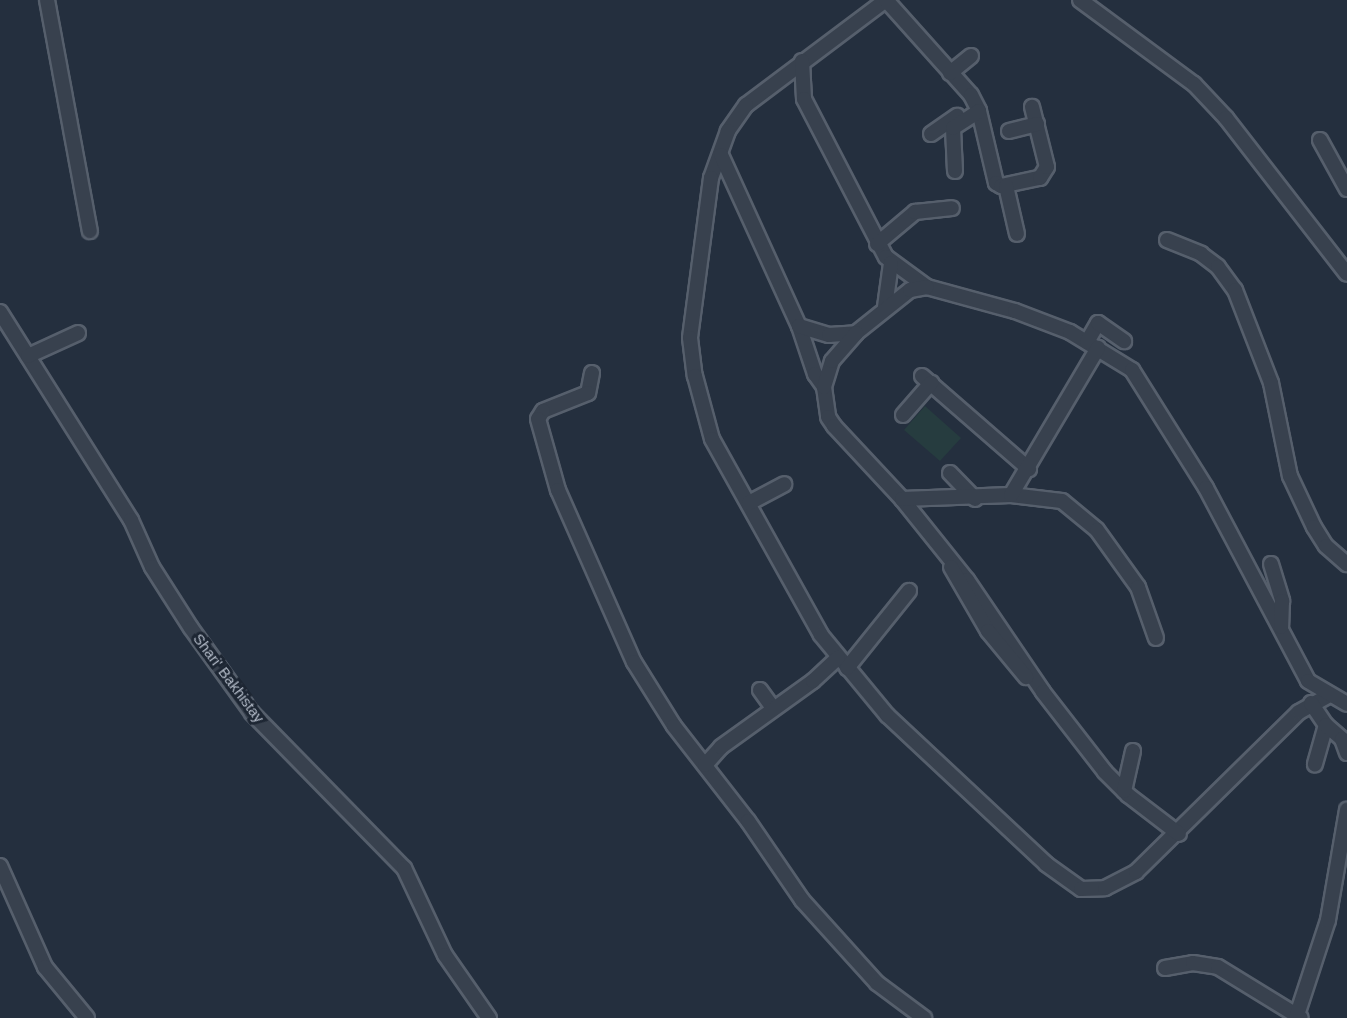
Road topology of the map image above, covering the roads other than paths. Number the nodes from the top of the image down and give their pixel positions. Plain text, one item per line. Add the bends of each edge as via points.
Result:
1 (47, 0) edge
2 (886, 0) edge
3 (1080, 0) edge
4 (972, 56) dead end
5 (802, 61) junction
6 (950, 73) junction
7 (978, 107) junction
8 (1032, 107) dead end
9 (1036, 124) junction
10 (1009, 131) dead end
11 (931, 134) dead end
12 (1320, 140) dead end
13 (720, 155) junction
14 (955, 171) dead end
15 (1006, 186) junction
16 (1347, 189) edge
17 (952, 208) dead end
18 (90, 231) dead end
19 (1017, 234) dead end
20 (1167, 240) dead end
21 (878, 244) junction
22 (891, 263) junction
23 (1347, 274) edge
24 (927, 287) junction
25 (885, 307) junction
26 (0, 312) edge
27 (799, 326) junction
28 (78, 333) dead end
29 (856, 333) junction
30 (1124, 341) dead end
31 (1093, 345) junction
32 (28, 356) junction
33 (592, 373) dead end
34 (824, 387) junction
35 (903, 415) dead end
36 (1029, 469) junction
37 (950, 473) dead end
38 (784, 484) dead end
39 (1011, 495) junction
40 (902, 499) junction
41 (975, 499) junction
42 (748, 503) junction
43 (1271, 564) dead end
44 (1347, 564) edge
45 (909, 591) dead end
46 (1281, 627) junction
47 (1156, 638) dead end
48 (842, 663) junction
49 (760, 690) dead end
50 (1328, 696) junction
51 (1311, 703) junction
52 (1347, 704) edge
53 (773, 708) junction
54 (1326, 725) junction
55 (1133, 751) dead end
56 (1347, 753) edge
57 (1315, 764) dead end
58 (705, 765) junction
59 (1124, 791) junction
60 (1347, 810) edge
61 (1179, 834) junction
62 (0, 866) edge
63 (1165, 968) dead end
64 (1298, 1017) edge
65 (87, 1018) edge
66 (489, 1018) edge
67 (924, 1018) edge

1 - 18 street
2 - 5 street
2 - 6 street
3 - 23 street via 1194,84 1226,118
4 - 6 street
5 - 13 street via 746,105 728,131
5 - 21 street via 804,99
6 - 7 street
7 - 11 street
7 - 14 street via 953,128
7 - 15 street via 996,183
8 - 9 street
9 - 10 street
9 - 15 street via 1047,160 1044,174
12 - 16 street
13 - 27 street
13 - 42 street via 711,178 691,357 712,439
15 - 19 street
17 - 21 street via 915,212
20 - 44 street via 1201,254 1218,267 1235,290 1271,383 1290,476 1314,528 1326,546
21 - 22 street
22 - 24 street
22 - 25 street
24 - 25 street via 910,290
24 - 31 street via 1015,311
25 - 29 street
26 - 32 street, Shari' Bakhistay
27 - 29 street via 829,335
27 - 34 street via 815,374
28 - 32 street
29 - 34 street via 832,361
30 - 31 street via 1098,323
31 - 36 street
31 - 46 street via 1132,370 1145,388 1206,488
32 - 66 street, Shari' Bakhistay via 131,520 152,567 191,628 252,713 405,868 445,955
33 - 58 street via 588,393 543,411 538,419 541,438 570,518 634,662 674,726
34 - 40 street via 828,417 834,426
35 - 36 street via 927,380
36 - 39 street
37 - 41 street
38 - 42 street
39 - 41 street
39 - 47 street via 1062,501 1097,530 1138,587
40 - 41 street
40 - 59 street via 998,622 1043,692
42 - 48 street via 821,635
43 - 46 street via 1281,601
45 - 48 street
46 - 50 street via 1308,681
48 - 53 street
48 - 61 street via 887,715 1046,864 1080,889 1105,888 1122,882
49 - 53 street
50 - 51 street
50 - 52 street
51 - 54 street
51 - 61 street
53 - 58 street via 721,747
54 - 56 street via 1342,739
54 - 57 street
55 - 59 street
58 - 67 street via 748,820 783,877 819,921 877,983
59 - 61 street
60 - 64 street via 1328,920
62 - 65 street via 45,967
63 - 64 street via 1193,963 1218,967

